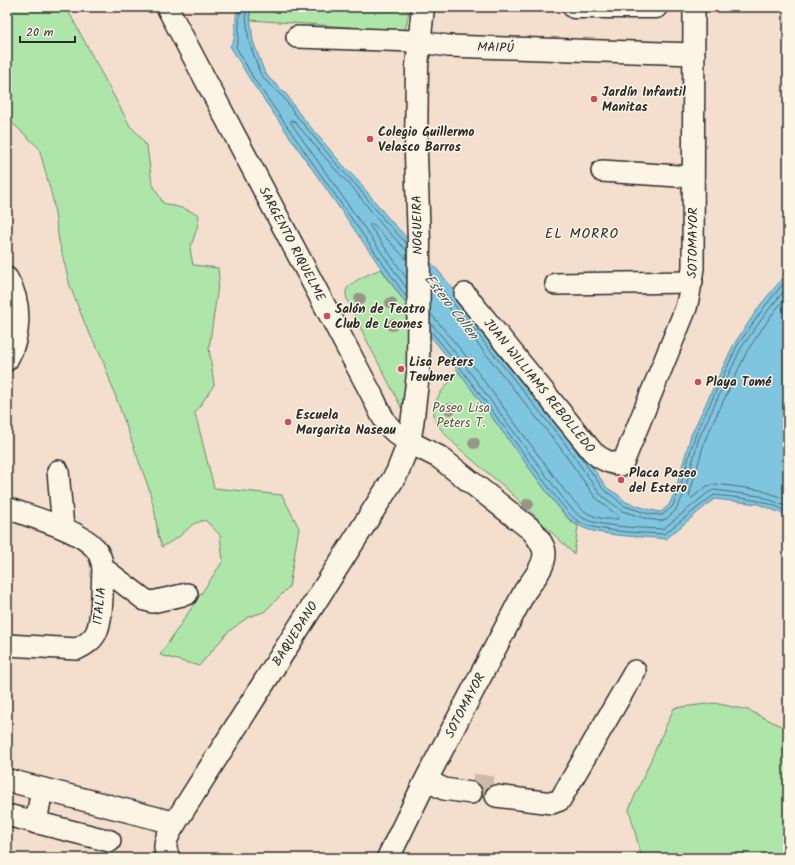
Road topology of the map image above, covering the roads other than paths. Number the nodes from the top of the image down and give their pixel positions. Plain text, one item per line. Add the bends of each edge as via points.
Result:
1 (167, 7) edge
2 (424, 7) edge
3 (574, 7) edge
4 (656, 7) edge
5 (694, 7) edge
6 (297, 37) dead end
7 (419, 42) junction
8 (694, 54) junction
9 (602, 171) dead end
10 (692, 177) junction
11 (7, 278) edge
12 (692, 282) junction
13 (556, 284) dead end
14 (465, 294) dead end
15 (7, 360) edge
16 (409, 442) junction
17 (622, 465) joint
18 (58, 471) dead end
19 (7, 508) edge
20 (63, 528) junction
21 (544, 554) joint
22 (103, 568) junction
23 (187, 594) dead end
24 (7, 645) edge
25 (635, 671) dead end
26 (431, 772) junction
27 (7, 780) edge
28 (471, 788) tunnel mouth
29 (42, 789) junction
30 (497, 792) tunnel mouth
31 (11, 816) dead end
32 (36, 822) junction
33 (175, 823) junction
34 (110, 841) dead end
35 (169, 858) edge
36 (388, 858) edge

1 - 16 street, SARGENTO RIQUELME via 382,418 388,427
2 - 7 main road, NOGUEIRA
3 - 4 main road
5 - 8 street, SOTOMAYOR
6 - 7 street, MAIPÚ
7 - 8 street, MAIPÚ via 448,46
7 - 16 main road, NOGUEIRA via 416,154 418,374
8 - 10 street, SOTOMAYOR
9 - 10 street
10 - 12 street, SOTOMAYOR
11 - 15 street via 14,292 18,313 16,338
12 - 13 street
12 - 17 street, SOTOMAYOR via 686,308
14 - 17 street, JUAN WILLIAMS REBOLLEDO via 592,452 612,464
16 - 21 main road, SARGENTO RIQUELME via 439,457 533,531 543,546
16 - 33 main road, BAQUEDANO via 397,473
18 - 20 street
19 - 20 street, ITALIA
20 - 22 street, ITALIA via 82,538 95,549
21 - 26 main road, SOTOMAYOR via 541,568 525,591
22 - 23 street via 145,600 152,602
22 - 24 street, ITALIA via 99,627 92,640 77,649
25 - 30 street via 560,800 552,803 517,798 510,792
26 - 28 street via 444,789
26 - 36 main road, SOTOMAYOR
27 - 29 main road
29 - 32 street
29 - 33 main road
31 - 32 street
32 - 34 street
33 - 35 main road, BAQUEDANO via 166,841 166,854

